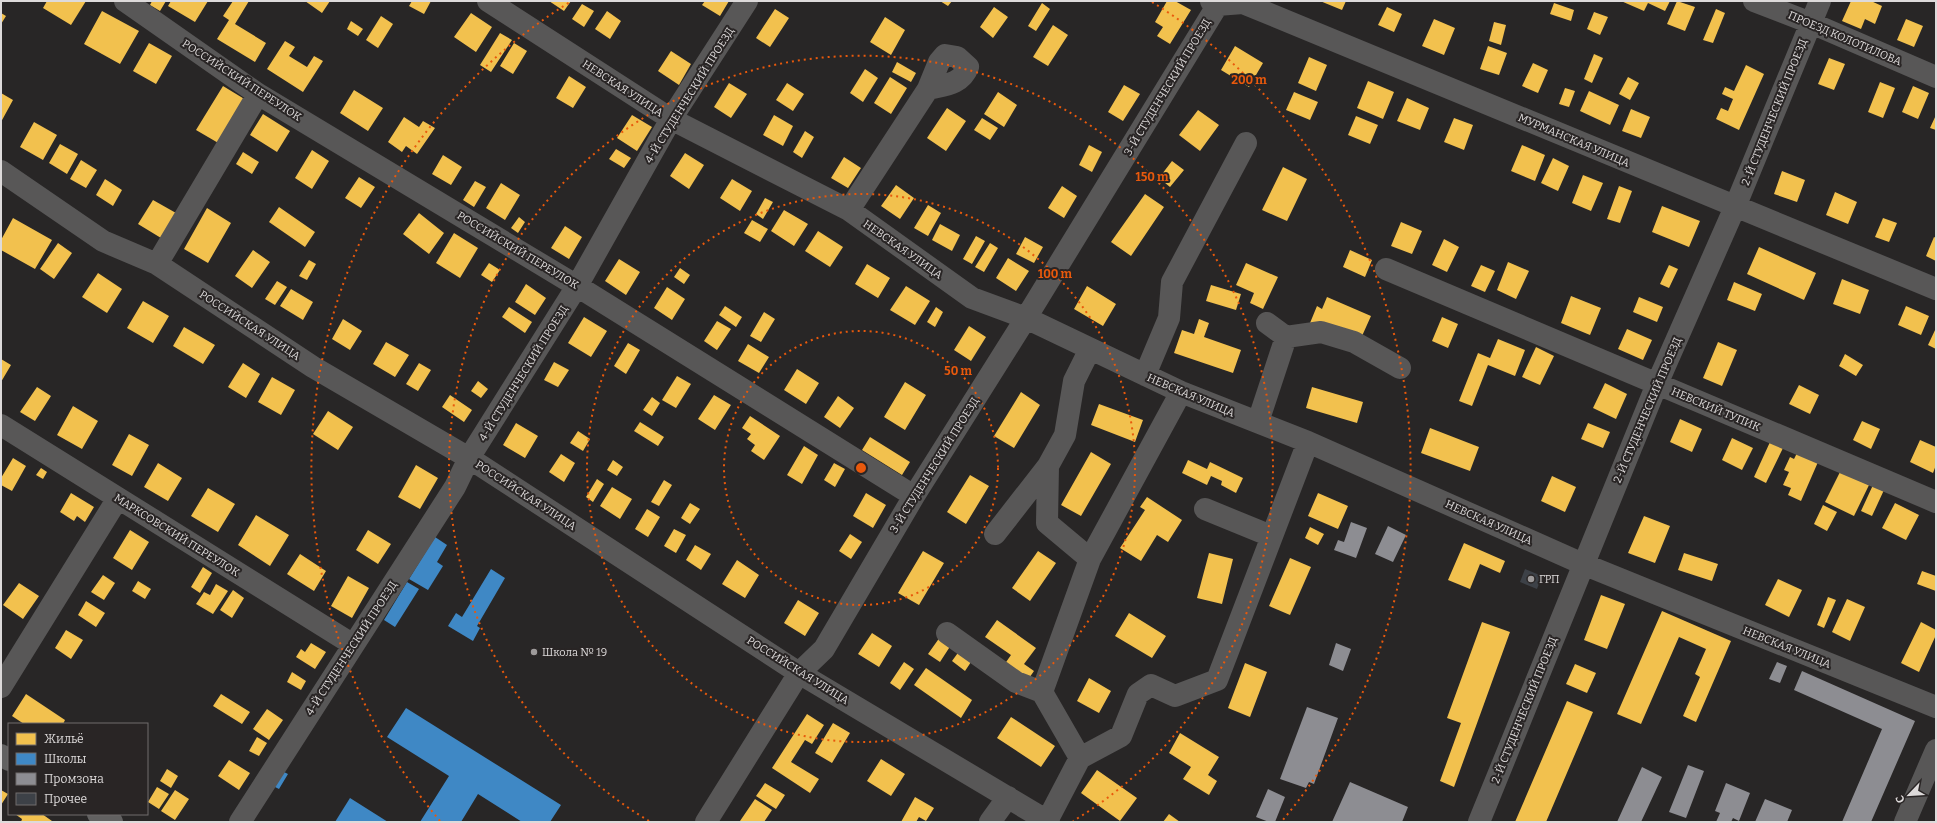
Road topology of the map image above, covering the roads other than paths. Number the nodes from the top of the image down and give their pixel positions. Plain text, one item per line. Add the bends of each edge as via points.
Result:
1 (125, 1) edge
2 (488, 1) edge
3 (747, 1) edge
4 (1754, 1) edge
5 (1820, 1) edge
6 (1216, 2) edge
7 (1811, 23) junction
8 (1936, 77) edge
9 (928, 89) dead end
10 (258, 94) junction
11 (671, 119) junction
12 (1246, 143) dead end
13 (1, 171) edge
14 (1736, 207) junction
15 (849, 210) junction
16 (157, 264) junction
17 (1386, 269) dead end
18 (577, 286) junction
19 (1936, 289) edge
20 (1026, 318) junction
21 (1267, 323) dead end
22 (1286, 337) junction
23 (1090, 350) junction
24 (1400, 368) dead end
25 (1145, 375) junction
26 (1657, 384) junction
27 (1181, 392) junction
28 (1258, 422) junction
29 (1, 425) edge
30 (1308, 442) junction
31 (469, 458) junction
32 (1048, 466) junction
33 (914, 496) junction
34 (118, 498) junction
35 (1936, 502) edge
36 (1205, 509) dead end
37 (995, 534) dead end
38 (1271, 536) junction
39 (1090, 559) junction
40 (1583, 564) junction
41 (947, 633) dead end
42 (352, 644) junction
43 (800, 673) junction
44 (1, 687) edge
45 (1042, 692) junction
46 (1936, 707) edge
47 (1936, 750) edge
48 (1080, 758) junction
49 (1008, 797) junction
50 (100, 815) edge
51 (1048, 821) edge
52 (112, 822) edge
53 (240, 822) edge
54 (706, 822) edge
55 (990, 822) edge
56 (1479, 822) edge
57 (1905, 822) edge

1 - 10 street, РОССИЙСКИЙ ПЕРЕУЛОК
2 - 11 street, НЕВСКАЯ УЛИЦА
3 - 11 street, 4-Й СТУДЕНЧЕСКИЙ ПРОЕЗД
4 - 7 street, ПРОЕЗД КОЛОТИЛОВА
5 - 7 street, 2-Й СТУДЕНЧЕСКИЙ ПРОЕЗД
6 - 14 street, МУРМАНСКАЯ УЛИЦА via 1243,3
6 - 20 street, 3-Й СТУДЕНЧЕСКИЙ ПРОЕЗД
7 - 8 street, ПРОЕЗД КОЛОТИЛОВА
7 - 14 street, 2-Й СТУДЕНЧЕСКИЙ ПРОЕЗД
9 - 15 street
10 - 16 street
10 - 18 street, РОССИЙСКИЙ ПЕРЕУЛОК
11 - 15 street, НЕВСКАЯ УЛИЦА
11 - 18 street, 4-Й СТУДЕНЧЕСКИЙ ПРОЕЗД
12 - 25 street via 1172,282 1169,318
13 - 16 street, РОССИЙСКАЯ УЛИЦА via 104,241
14 - 19 street, МУРМАНСКАЯ УЛИЦА
14 - 26 street, 2-Й СТУДЕНЧЕСКИЙ ПРОЕЗД
15 - 20 street, НЕВСКАЯ УЛИЦА via 972,298
16 - 31 street, РОССИЙСКАЯ УЛИЦА via 313,367
17 - 26 street, НЕВСКИЙ ТУПИК
18 - 31 street, 4-Й СТУДЕНЧЕСКИЙ ПРОЕЗД
18 - 33 street, РОССИЙСКИЙ ПЕРЕУЛОК
20 - 23 street, НЕВСКАЯ УЛИЦА
20 - 33 street, 3-Й СТУДЕНЧЕСКИЙ ПРОЕЗД
21 - 22 street
22 - 24 street via 1321,332 1354,342
22 - 28 street
23 - 25 street, НЕВСКАЯ УЛИЦА
23 - 32 street via 1074,381 1065,435
25 - 27 street, НЕВСКАЯ УЛИЦА
26 - 35 street, НЕВСКИЙ ТУПИК
26 - 40 street, 2-Й СТУДЕНЧЕСКИЙ ПРОЕЗД
27 - 28 street, НЕВСКАЯ УЛИЦА
27 - 39 street
28 - 30 street, НЕВСКАЯ УЛИЦА
29 - 34 street, МАРКСОВСКИЙ ПЕРЕУЛОК
30 - 38 street
30 - 40 street, НЕВСКАЯ УЛИЦА
31 - 42 street, 4-Й СТУДЕНЧЕСКИЙ ПРОЕЗД via 455,487
31 - 43 street, РОССИЙСКАЯ УЛИЦА
32 - 37 street
32 - 39 street via 1047,523
33 - 43 street, 3-Й СТУДЕНЧЕСКИЙ ПРОЕЗД via 824,649
34 - 42 street, МАРКСОВСКИЙ ПЕРЕУЛОК
34 - 44 street
36 - 38 street
38 - 48 street via 1217,680 1175,696 1151,685 1138,694 1121,736
39 - 45 street
40 - 46 street, НЕВСКАЯ УЛИЦА
40 - 56 street, 2-Й СТУДЕНЧЕСКИЙ ПРОЕЗД
41 - 45 street via 1016,682
42 - 53 street, 4-Й СТУДЕНЧЕСКИЙ ПРОЕЗД
43 - 49 street, РОССИЙСКАЯ УЛИЦА
43 - 54 street, 3-Й СТУДЕНЧЕСКИЙ ПРОЕЗД
45 - 48 street
47 - 57 street
48 - 51 street
49 - 51 street, РОССИЙСКАЯ УЛИЦА
49 - 55 street
50 - 52 main road

